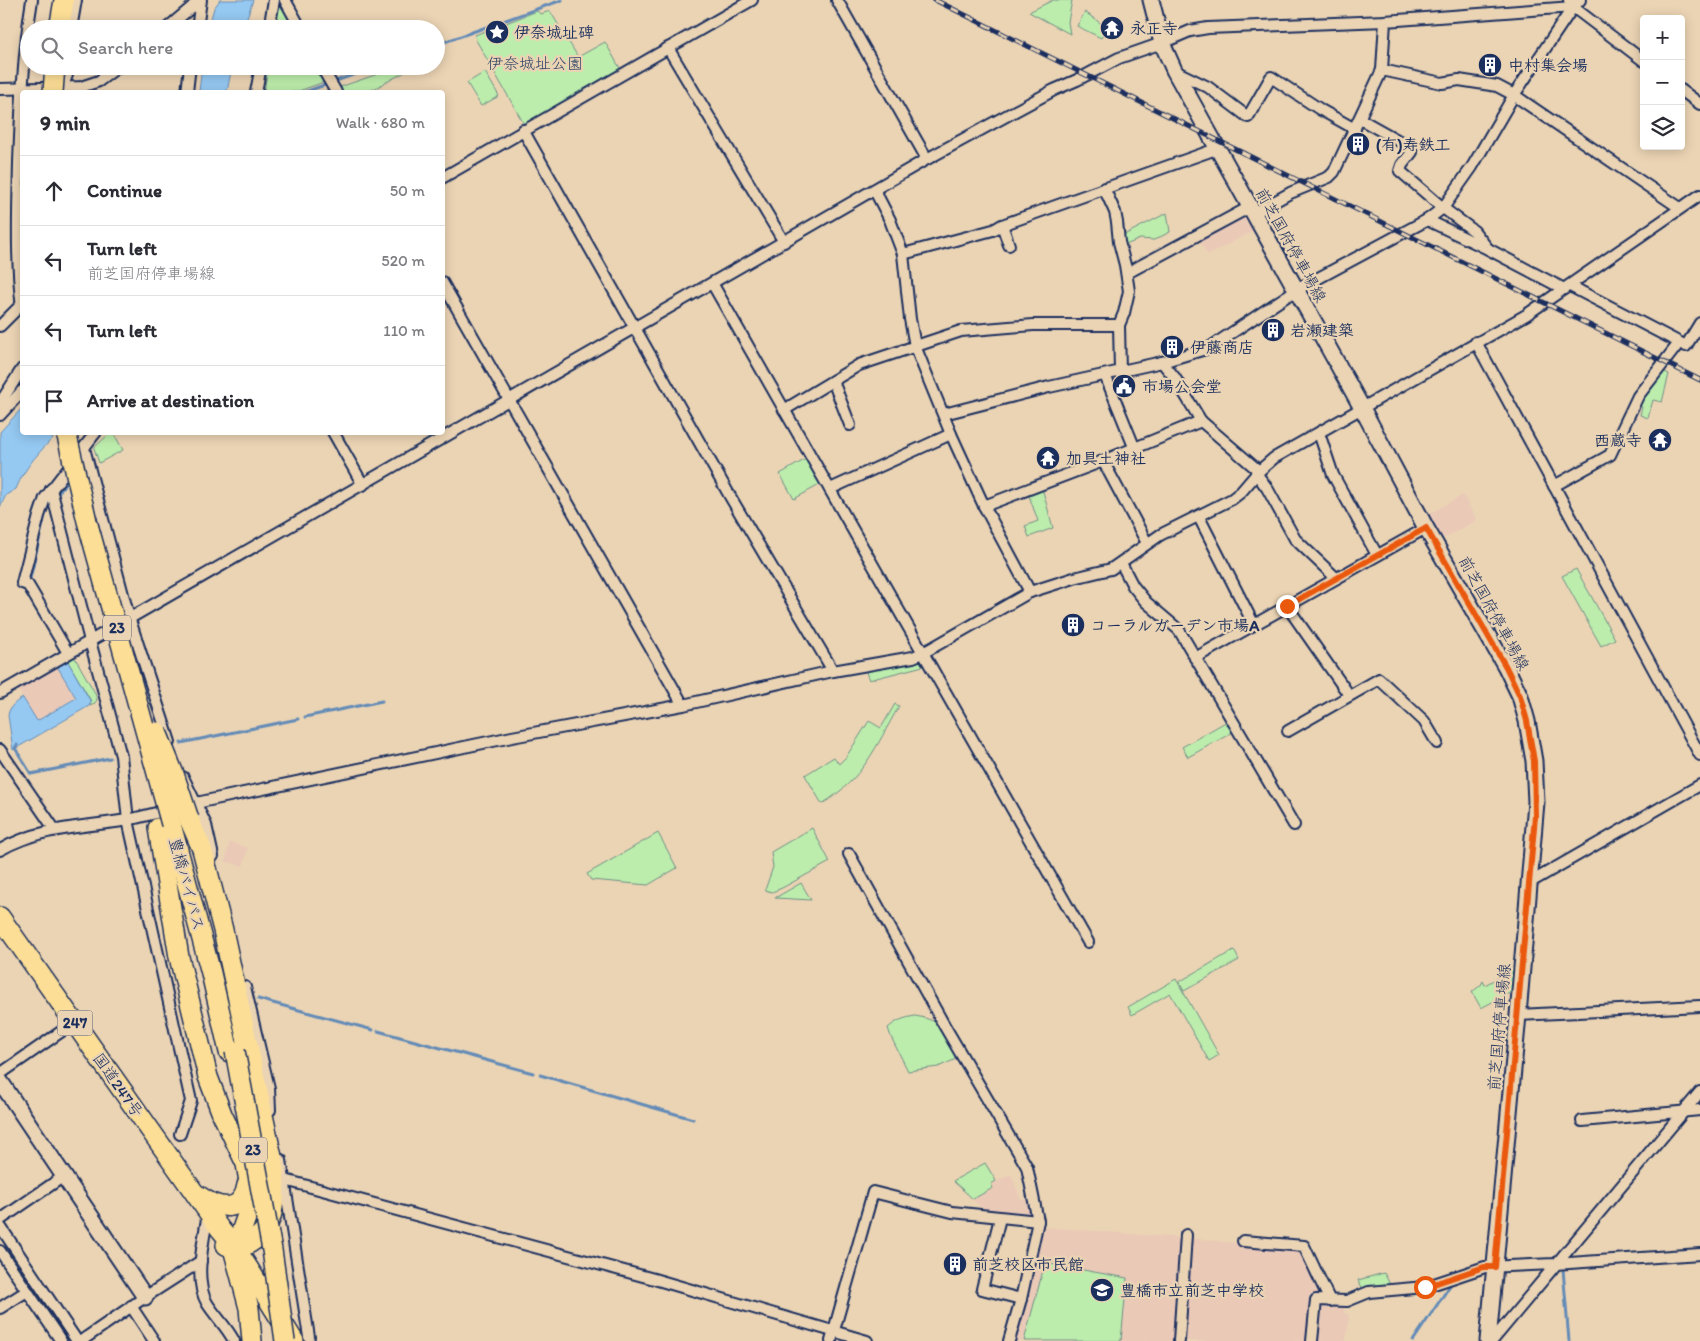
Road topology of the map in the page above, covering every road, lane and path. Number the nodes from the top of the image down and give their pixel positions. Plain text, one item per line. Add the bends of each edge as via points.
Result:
1 (32, 0) edge
2 (58, 0) edge
3 (64, 0) edge
4 (75, 0) edge
5 (200, 0) edge
6 (274, 0) edge
7 (284, 0) edge
8 (752, 0) edge
9 (837, 0) edge
10 (1151, 0) edge
11 (1574, 2) edge
12 (30, 20) edge
13 (55, 20) edge
14 (67, 20) edge
15 (69, 20) edge
16 (177, 20) edge
17 (197, 20) edge
18 (271, 20) edge
19 (296, 20) edge
20 (1385, 21) junction
21 (1162, 44) junction
22 (668, 48) junction
23 (1642, 60) edge
24 (1174, 70) junction
25 (1382, 70) junction
26 (23, 75) edge
27 (52, 75) edge
28 (56, 75) edge
29 (67, 75) edge
30 (106, 75) edge
31 (189, 75) edge
32 (260, 75) edge
33 (327, 75) edge
34 (22, 88) junction
35 (0, 89) edge
36 (39, 90) edge
37 (56, 90) edge
38 (56, 90) edge
39 (57, 90) edge
40 (66, 90) edge
41 (187, 90) edge
42 (256, 90) edge
43 (335, 90) edge
44 (1685, 93) edge
45 (1514, 94) junction
46 (1700, 104) edge
47 (1360, 119) junction
48 (1354, 128) junction
49 (523, 130) junction
50 (20, 145) edge
51 (1219, 148) junction
52 (928, 159) junction
53 (445, 176) edge
54 (1104, 188) junction
55 (875, 191) junction
56 (1700, 195) edge
57 (1443, 208) junction
58 (1680, 208) junction
59 (1252, 210) junction
60 (1426, 220) junction
61 (1002, 225) junction
62 (784, 242) junction
63 (1009, 245) dead end
64 (1488, 250) junction
65 (903, 254) junction
66 (1127, 273) junction
67 (712, 283) junction
68 (20, 284) edge
69 (445, 287) edge
70 (1567, 287) junction
71 (1296, 290) junction
72 (20, 306) edge
73 (1700, 323) edge
74 (1119, 325) junction
75 (0, 326) edge
76 (636, 328) junction
77 (1476, 342) junction
78 (1679, 343) junction
79 (915, 346) junction
80 (1162, 362) junction
81 (1120, 371) junction
82 (20, 372) edge
83 (1105, 375) junction
84 (833, 381) junction
85 (20, 392) edge
86 (509, 400) junction
87 (0, 403) edge
88 (1362, 408) junction
89 (784, 410) junction
90 (944, 414) junction
91 (0, 415) edge
92 (1201, 421) junction
93 (850, 425) dead end
94 (1319, 433) junction
95 (952, 434) junction
96 (67, 435) edge
97 (74, 435) edge
98 (94, 435) edge
99 (335, 435) edge
100 (84, 448) junction
101 (1134, 449) junction
102 (1104, 461) junction
103 (1258, 472) junction
104 (363, 485) junction
105 (1554, 486) junction
106 (830, 488) junction
107 (51, 489) junction
108 (984, 506) junction
109 (1199, 517) junction
110 (1426, 528) junction
111 (1147, 543) junction
112 (1377, 555) junction
113 (1121, 563) junction
114 (1336, 578) junction
115 (1030, 592) junction
116 (1287, 606) junction
117 (130, 617) junction
118 (1254, 625) junction
119 (90, 641) junction
120 (68, 653) junction
121 (923, 653) junction
122 (1195, 658) junction
123 (833, 671) junction
124 (0, 693) edge
125 (1349, 695) junction
126 (683, 705) junction
127 (1288, 732) dead end
128 (1437, 744) dead end
129 (0, 750) edge
130 (1700, 755) edge
131 (1700, 785) edge
132 (178, 819) junction
133 (128, 820) junction
134 (1294, 825) dead end
135 (55, 830) junction
136 (0, 850) edge
137 (848, 854) dead end
138 (1529, 884) junction
139 (0, 917) edge
140 (1088, 942) dead end
141 (1700, 1006) edge
142 (1518, 1015) junction
143 (75, 1022) junction
144 (232, 1051) junction
145 (0, 1074) edge
146 (0, 1082) edge
147 (1700, 1092) edge
148 (1700, 1110) edge
149 (1682, 1112) junction
150 (1582, 1121) dead end
151 (150, 1130) junction
152 (180, 1134) dead end
153 (247, 1169) junction
154 (64, 1176) junction
155 (285, 1180) junction
156 (195, 1193) junction
157 (1000, 1218) junction
158 (206, 1219) junction
159 (0, 1220) edge
160 (1038, 1221) junction
161 (269, 1222) junction
162 (0, 1226) edge
163 (1186, 1235) dead end
164 (1243, 1241) dead end
165 (228, 1244) junction
166 (0, 1251) edge
167 (1700, 1254) edge
168 (201, 1261) junction
169 (1555, 1264) junction
170 (1495, 1267) junction
171 (261, 1288) junction
172 (27, 1291) junction
173 (145, 1297) junction
174 (1021, 1299) junction
175 (1330, 1301) junction
176 (131, 1306) junction
177 (0, 1308) edge
178 (832, 1337) edge
179 (302, 1339) edge
180 (60, 1341) edge
181 (77, 1341) edge
182 (81, 1341) edge
183 (154, 1341) edge
184 (234, 1341) edge
185 (251, 1341) edge
186 (279, 1341) edge
187 (285, 1341) edge
188 (867, 1341) edge
189 (1009, 1341) edge
190 (1179, 1341) edge
191 (1312, 1341) edge
192 (1488, 1341) edge
193 (1492, 1341) edge

1 - 12 street
2 - 13 highway
3 - 14 highway
4 - 15 street
5 - 16 street
5 - 17 street
6 - 18 street
7 - 19 street
8 - 22 street
9 - 52 street
10 - 21 main road, 前芝国府停車場線
11 - 20 street
11 - 23 street
11 - 45 street
20 - 21 street via 1208,28 1190,31
20 - 25 street
21 - 24 main road, 前芝国府停車場線
21 - 52 street via 1119,58
22 - 49 street
22 - 62 street
24 - 48 street via 1208,88 1248,117 1271,76
24 - 51 main road, 前芝国府停車場線
25 - 45 street via 1442,83 1460,80 1497,86
25 - 47 street
26 - 34 street
27 - 37 highway
28 - 38 highway, bridge
29 - 39 street
30 - 40 street via 92,85
31 - 41 street
32 - 42 street
33 - 43 street
34 - 35 street
34 - 36 street
44 - 46 street
45 - 57 street via 1472,167
45 - 58 street
47 - 48 street
47 - 57 street via 1410,147 1412,152 1400,171
48 - 59 street via 1334,172 1328,177
49 - 53 street
49 - 76 street
50 - 68 street via 17,230
51 - 54 street
51 - 59 main road, 前芝国府停車場線
52 - 55 street
54 - 61 street
54 - 66 street via 1114,212
55 - 62 street
55 - 65 street
56 - 58 street
57 - 60 street
57 - 64 street via 1474,231
58 - 70 street
59 - 66 street
59 - 71 main road, 前芝国府停車場線
60 - 64 street
60 - 71 street
61 - 63 street
61 - 65 street
62 - 67 street
64 - 70 street
65 - 79 street
66 - 74 street via 1129,297
67 - 76 street
67 - 89 street
69 - 86 street
70 - 77 street via 1526,315
70 - 78 street
71 - 80 street via 1209,348
71 - 88 main road, 前芝国府停車場線
72 - 75 street
73 - 78 street via 1686,346
74 - 79 street via 1033,325 961,331
74 - 81 street
76 - 86 street
76 - 123 street
77 - 88 street
77 - 105 street
78 - 105 street via 1638,396 1610,455
79 - 84 street via 859,365
79 - 90 street
80 - 81 street
80 - 92 street
81 - 83 street
82 - 87 street
83 - 90 street
83 - 101 street
84 - 89 street
84 - 93 street
85 - 91 street
86 - 104 street
86 - 126 street
88 - 94 street
88 - 110 main road, 前芝国府停車場線
89 - 106 street
90 - 95 street
92 - 101 street
92 - 103 street
94 - 103 street via 1274,458
94 - 112 street via 1333,475
95 - 106 street
95 - 108 street
96 - 132 highway, 豊橋バイパス / 23, bridge via 87,521 158,773
97 - 132 highway, 豊橋バイパス / 23 via 128,649
98 - 100 street
99 - 104 street
100 - 107 street
100 - 117 street
101 - 102 street
102 - 108 street
102 - 111 street
103 - 109 street via 1232,499
103 - 114 street via 1295,539
104 - 117 street
105 - 130 street
106 - 121 street
107 - 119 street
107 - 120 street via 39,516 22,583 28,585
108 - 115 street
109 - 111 street
109 - 118 street
110 - 112 street
110 - 138 main road, 前芝国府停車場線 via 1520,696 1527,721 1536,787
111 - 113 street
112 - 114 street
113 - 115 street via 1111,569
113 - 122 street via 1133,586 1146,602 1179,630
114 - 116 street
115 - 121 street
116 - 118 street
116 - 125 street
117 - 119 street
117 - 132 street via 179,770
118 - 122 street
119 - 120 street
119 - 133 street via 121,756
120 - 124 street
121 - 123 street
121 - 140 street
122 - 134 street
123 - 126 street
125 - 127 street
125 - 128 street via 1379,679 1424,720
126 - 132 street via 512,737
129 - 135 street
131 - 138 street
132 - 133 street
132 - 144 highway, 豊橋バイパス / 23 via 211,974
132 - 153 highway via 179,957 208,1077
132 - 155 street via 206,825 269,1088 269,1105
132 - 161 highway via 202,850 223,930 274,1166 274,1195
133 - 135 street
133 - 152 street via 191,1101
135 - 136 street via 30,835
137 - 160 street via 1027,1167
138 - 142 main road, 前芝国府停車場線
139 - 143 highway, 国道247号 / 247
141 - 142 street
142 - 170 main road, 前芝国府停車場線
143 - 145 street
143 - 151 highway, 国道247号 / 247
144 - 186 highway, 豊橋バイパス / 23
144 - 187 highway, 豊橋バイパス / 23, bridge via 272,1250
146 - 154 main road
147 - 149 street
148 - 149 street
149 - 150 street
149 - 169 street
151 - 156 highway, 国道247号 / 247
151 - 158 highway, 国道247号 / 247
153 - 156 highway via 246,1191 235,1205 211,1204
153 - 165 highway via 250,1203 247,1214
154 - 159 street
154 - 173 main road
155 - 178 street via 654,1279
155 - 179 street
156 - 165 highway, 国道247号 / 247
157 - 160 street
157 - 174 street via 982,1289
157 - 178 street via 952,1212 873,1192
158 - 165 highway, 国道247号 / 247
158 - 168 street
160 - 174 street
161 - 165 highway via 248,1245
161 - 171 highway via 255,1259
162 - 181 street
163 - 190 street
164 - 175 street via 1304,1246
165 - 171 highway, 国道247号 / 247
165 - 185 highway
166 - 172 street
167 - 169 street
168 - 173 street
168 - 184 street via 201,1287 206,1302
169 - 170 street
169 - 193 street
170 - 175 street via 1484,1267 1425,1287 1369,1292 1347,1301
170 - 192 main road, 前芝国府停車場線
171 - 179 highway, 国道247号 / 247
172 - 177 street
172 - 180 street
173 - 176 street
174 - 189 street
175 - 191 street via 1316,1300
176 - 182 street
176 - 183 street
178 - 188 street

